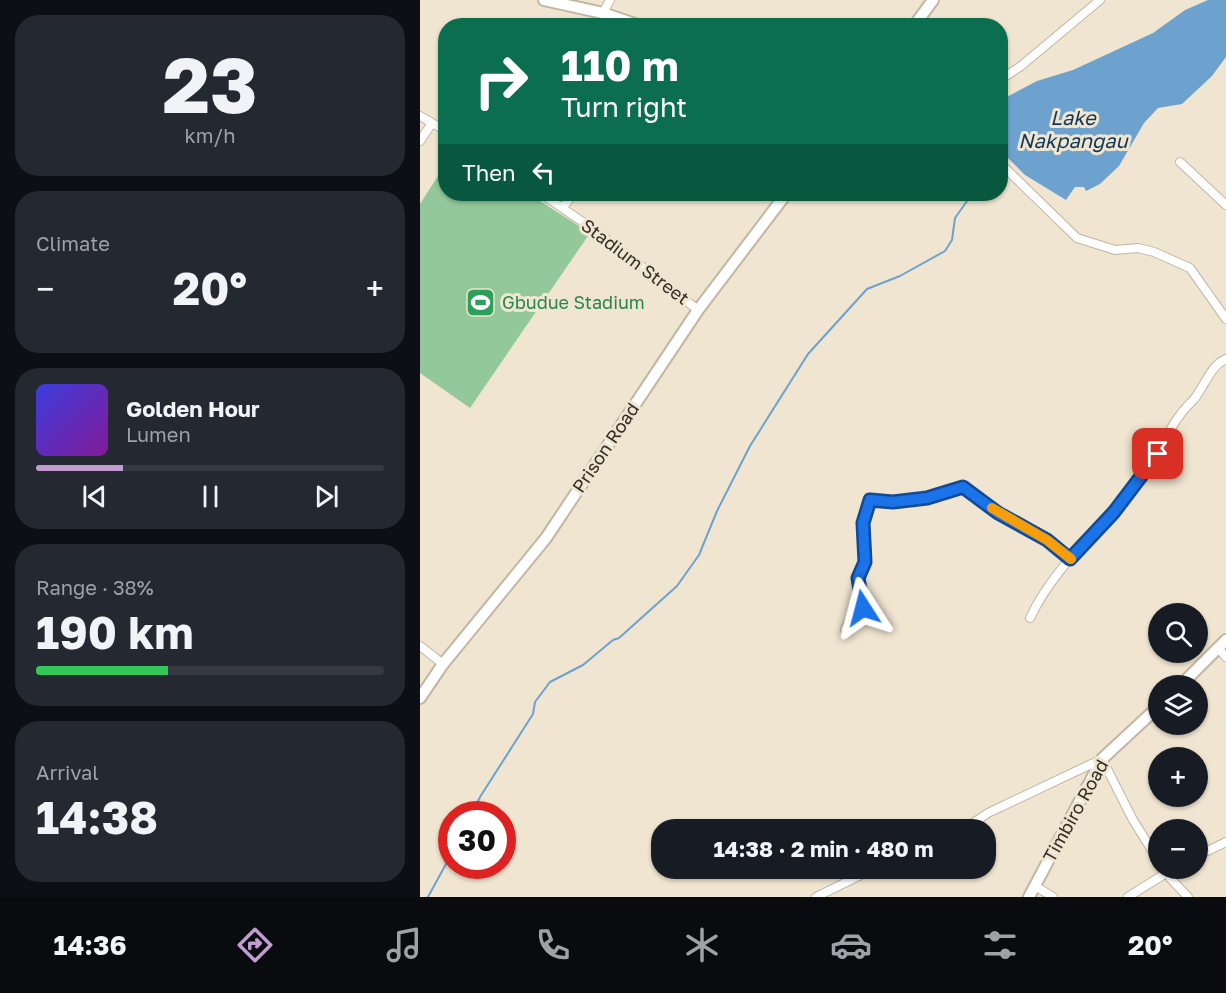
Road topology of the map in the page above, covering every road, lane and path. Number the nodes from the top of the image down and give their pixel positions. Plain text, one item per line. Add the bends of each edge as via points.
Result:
1 (544, 0) edge
2 (610, 0) edge
3 (933, 0) edge
4 (1100, 0) edge
5 (603, 13) junction
6 (618, 18) edge
7 (920, 18) edge
8 (1008, 75) edge
9 (420, 116) edge
10 (432, 123) junction
11 (438, 126) edge
12 (420, 141) edge
13 (1180, 162) dead end
14 (1008, 171) edge
15 (553, 201) edge
16 (568, 201) edge
17 (781, 201) edge
18 (1226, 205) edge
19 (563, 207) junction
20 (698, 310) junction
21 (1226, 319) edge
22 (1226, 359) edge
23 (1070, 559) junction
24 (1030, 618) dead end
25 (845, 629) dead end
26 (420, 646) edge
27 (1223, 648) edge
28 (443, 664) junction
29 (1192, 675) edge
30 (420, 698) edge
31 (1148, 716) edge
32 (1102, 759) junction
33 (979, 819) edge
34 (1226, 842) edge
35 (1148, 844) edge
36 (1208, 851) edge
37 (853, 879) edge
38 (1155, 879) edge
39 (1171, 879) edge
40 (1035, 886) junction
41 (816, 897) edge
42 (1029, 897) edge
43 (1053, 897) edge
44 (1128, 897) edge
45 (1188, 897) edge

1 - 5 street
2 - 5 street
3 - 7 street
4 - 8 street
5 - 6 street
9 - 10 street
10 - 11 street
10 - 12 street
13 - 18 street
14 - 21 street via 1077,238 1115,250 1138,248 1154,252 1190,268
15 - 19 street, Stadium Street
16 - 19 street
17 - 20 street, Prison Road
19 - 20 street, Stadium Street
20 - 28 street, Prison Road via 546,538
22 - 23 street via 1218,362 1179,416 1158,454 1114,512
23 - 24 street via 1039,598
23 - 25 street via 963,487 927,498 870,500 863,523 865,562 858,578 863,608
26 - 28 street
27 - 29 street
28 - 30 street, Prison Road
31 - 32 street, Timbiro Road
32 - 33 street
32 - 35 street
32 - 40 street, Timbiro Road
34 - 36 street
37 - 41 street
38 - 44 street
39 - 45 street
40 - 42 street, Timbiro Road
40 - 43 street

